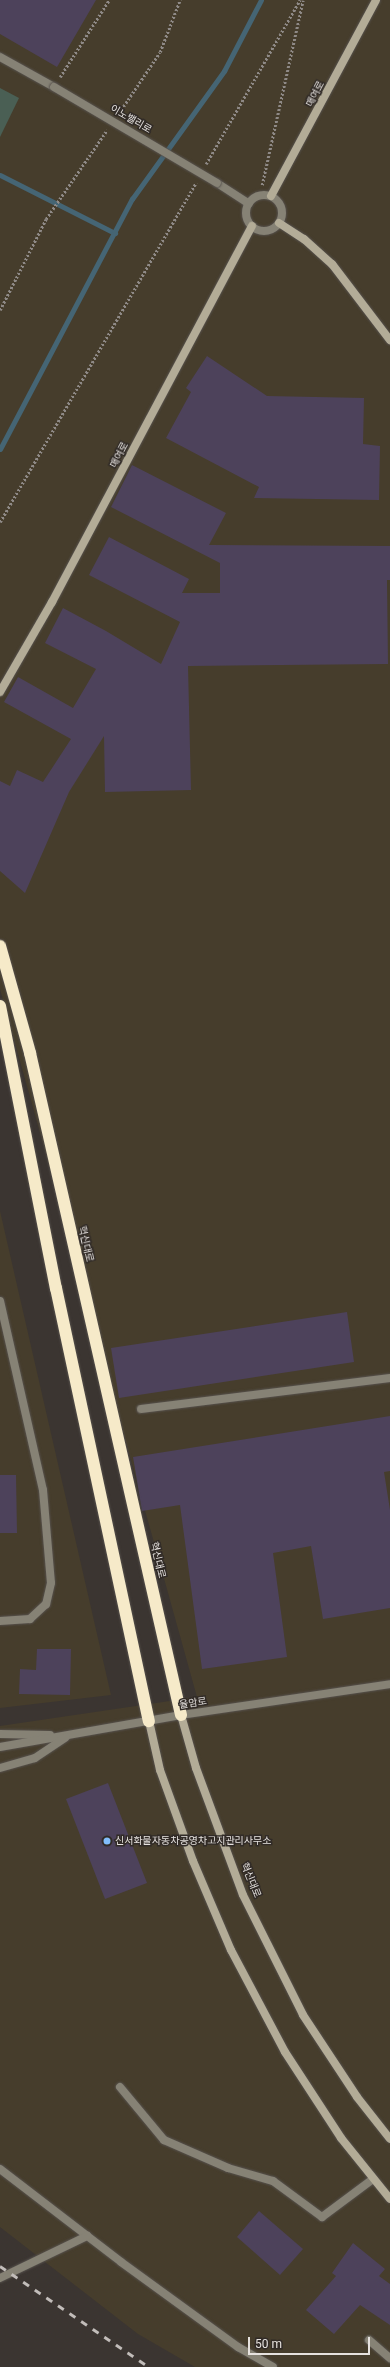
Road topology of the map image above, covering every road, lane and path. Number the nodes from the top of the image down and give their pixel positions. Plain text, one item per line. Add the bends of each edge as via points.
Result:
1 (109, 0) edge
2 (180, 0) edge
3 (302, 0) edge
4 (376, 0) edge
5 (0, 57) edge
6 (54, 87) junction
7 (116, 116) dead end
8 (112, 123) dead end
9 (204, 168) dead end
10 (196, 181) dead end
11 (260, 195) junction
12 (271, 196) junction
13 (249, 204) junction
14 (279, 222) junction
15 (252, 226) junction
16 (0, 310) edge
17 (390, 340) edge
18 (0, 522) edge
19 (0, 692) edge
20 (0, 946) edge
21 (0, 1006) edge
22 (0, 1302) edge
23 (390, 1378) edge
24 (141, 1409) dead end
25 (0, 1621) edge
26 (390, 1684) edge
27 (181, 1715) junction
28 (149, 1721) junction
29 (0, 1734) edge
30 (70, 1735) junction
31 (0, 1747) edge
32 (0, 1768) edge
33 (120, 2087) dead end
34 (390, 2139) edge
35 (0, 2169) edge
36 (373, 2179) junction
37 (390, 2200) edge
38 (87, 2236) junction
39 (0, 2278) edge
40 (369, 2340) dead end
41 (390, 2358) edge
42 (273, 2367) edge

1 - 6 path
2 - 7 path via 160,52
3 - 9 path
3 - 11 path
4 - 12 main road, 매여로
5 - 6 street, 이노밸리로
6 - 13 street, 이노밸리로, bridge
8 - 16 path via 46,219
10 - 18 path
11 - 12 street
11 - 13 street
12 - 14 street via 280,204
13 - 15 street via 246,213
14 - 15 street via 266,231
14 - 17 main road via 304,239 332,264
15 - 19 main road, 매여로 via 52,602
20 - 27 highway, 혁신대로 via 30,1053
21 - 28 highway via 56,1288
22 - 25 street via 43,1490 51,1583 46,1604 30,1619
23 - 24 street
26 - 27 street, 율암로
27 - 28 street, 율암로
27 - 34 main road, 혁신대로 via 196,1768 243,1894 303,2015 357,2097
28 - 30 street, 율암로
28 - 36 main road via 160,1770 193,1861 231,1950 285,2052 341,2138
29 - 30 street
30 - 31 street, 율암로
30 - 32 street via 35,1758
33 - 36 street via 164,2140 228,2168 273,2181 322,2217
35 - 38 street
36 - 37 main road
38 - 39 street
38 - 42 street via 238,2347
40 - 41 street

